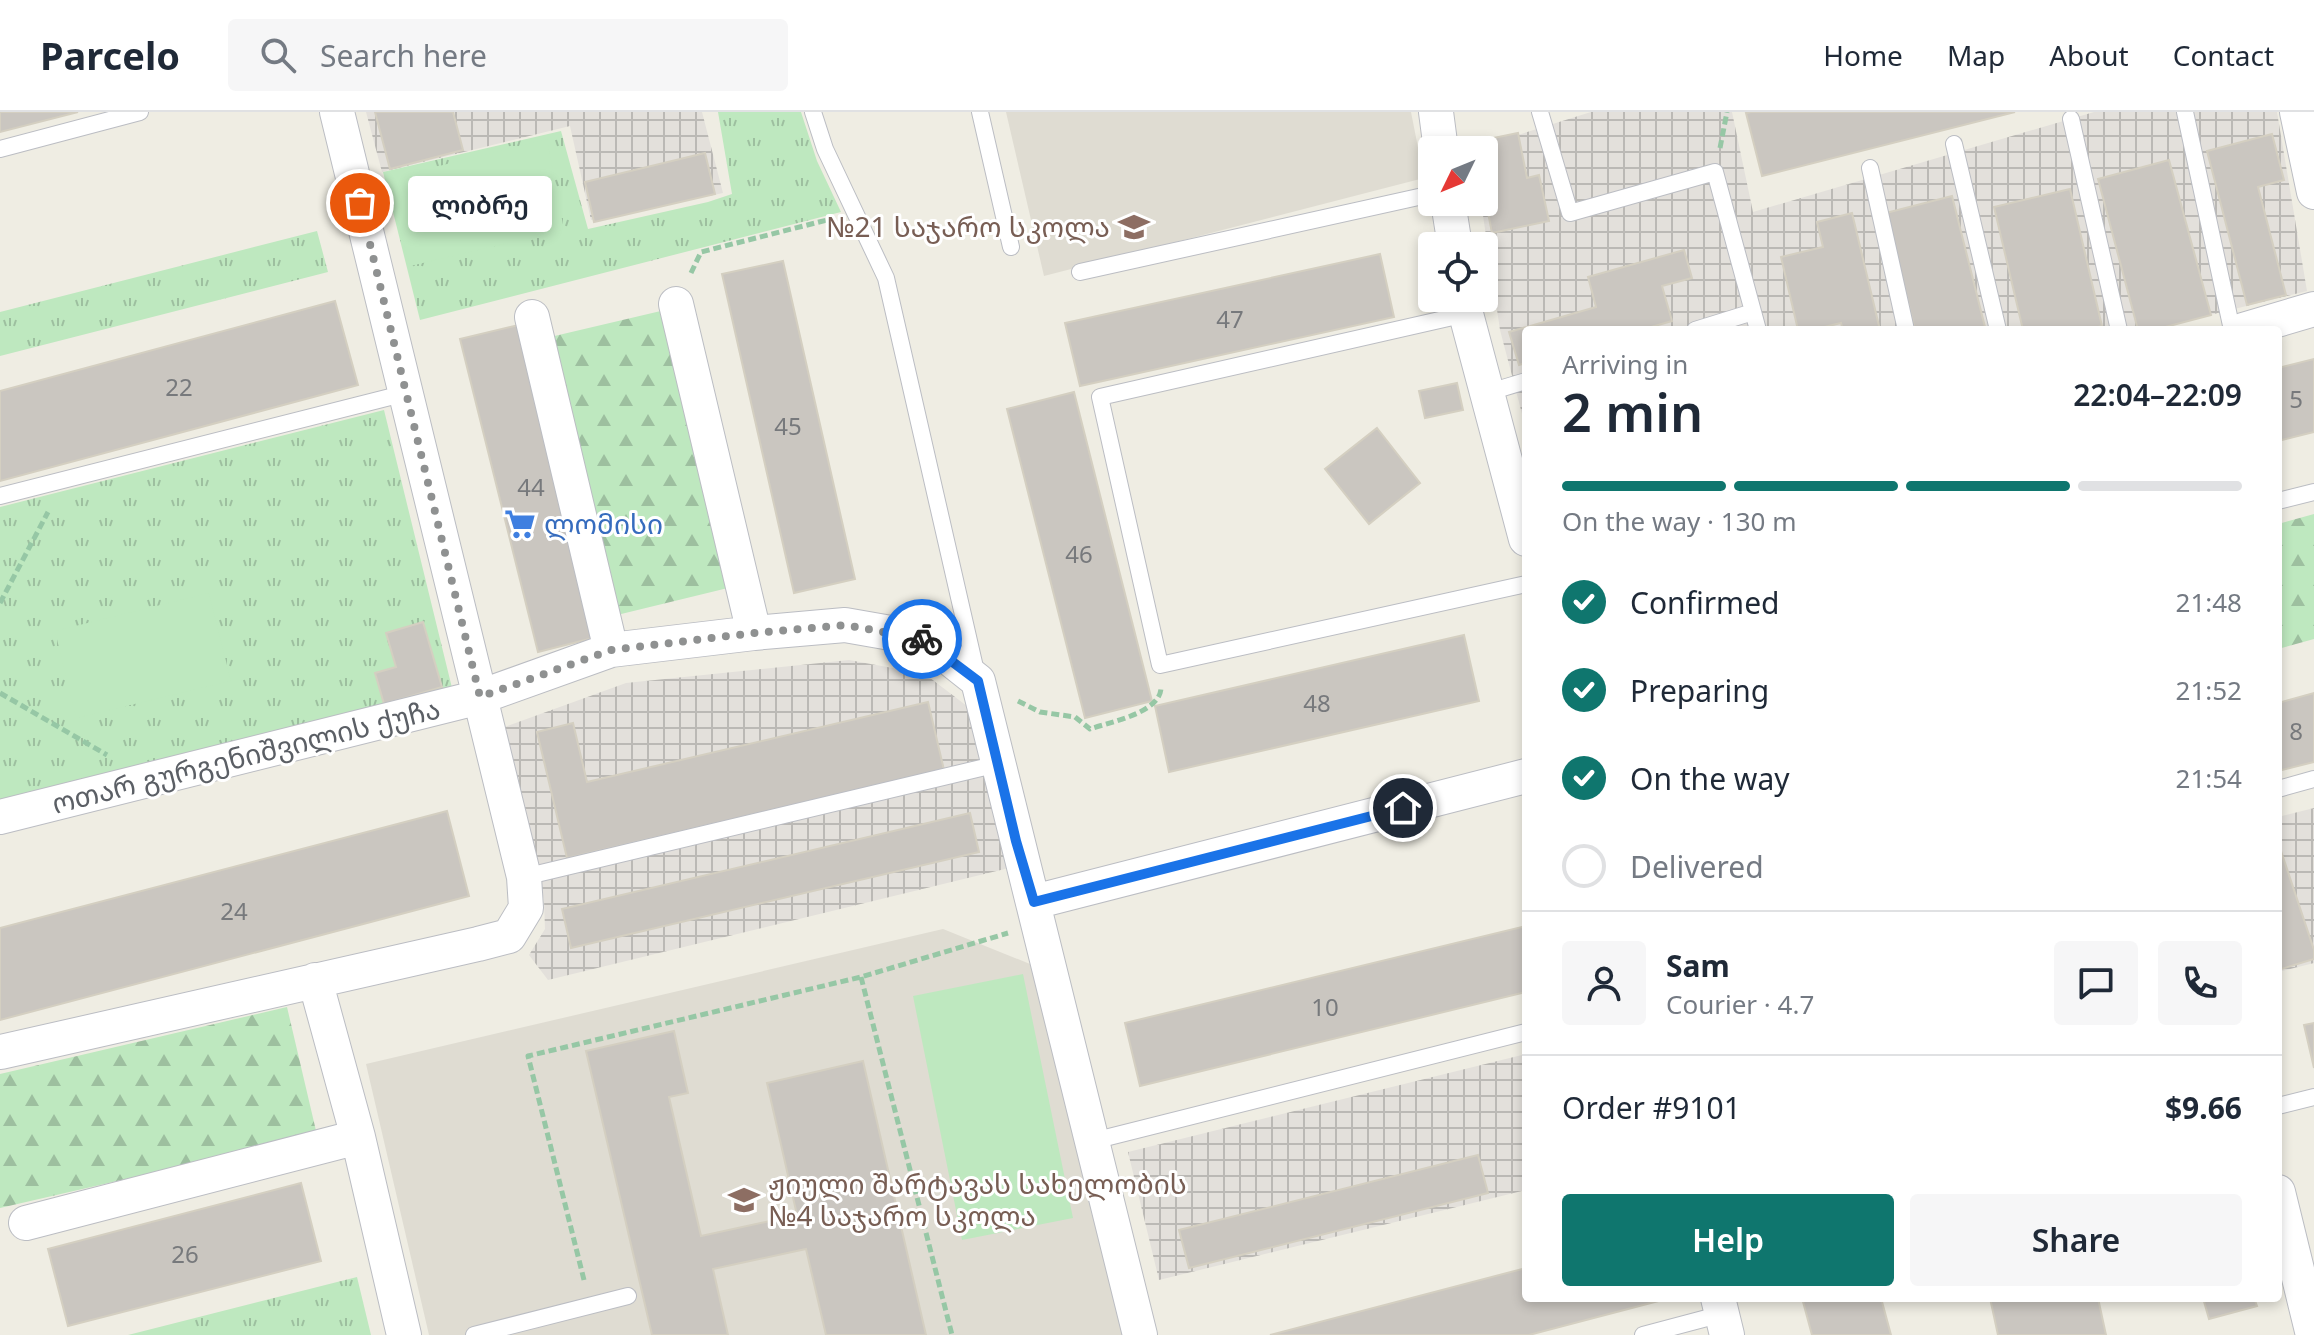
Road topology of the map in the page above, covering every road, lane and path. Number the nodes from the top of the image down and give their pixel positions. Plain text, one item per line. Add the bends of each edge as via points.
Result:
1 (140, 112) edge
2 (337, 112) edge
3 (813, 112) edge
4 (980, 112) edge
5 (1540, 112) edge
6 (1727, 112) edge
7 (2185, 112) edge
8 (2297, 112) edge
9 (2071, 119) dead end
10 (1954, 144) dead end
11 (0, 149) edge
12 (1870, 168) dead end
13 (1715, 172) junction
14 (2314, 192) edge
15 (1418, 197) edge
16 (855, 213) junction
17 (1011, 247) dead end
18 (1080, 272) dead end
19 (676, 304) joint
20 (2314, 309) edge
21 (1440, 312) edge
22 (1466, 312) edge
23 (1753, 312) junction
24 (532, 317) dead end
25 (1708, 326) edge
26 (1757, 326) edge
27 (1905, 326) edge
28 (1997, 326) edge
29 (2118, 326) edge
30 (2231, 326) edge
31 (2257, 326) edge
32 (1522, 382) edge
33 (406, 393) junction
34 (1486, 393) junction
35 (65, 479) junction
36 (2314, 492) edge
37 (0, 496) edge
38 (2282, 500) edge
39 (1522, 524) edge
40 (1522, 585) edge
41 (0, 603) edge
42 (754, 633) junction
43 (611, 650) junction
44 (1160, 665) junction
45 (978, 681) junction
46 (0, 693) edge
47 (480, 697) junction
48 (998, 764) junction
49 (1522, 777) edge
50 (2314, 779) edge
51 (149, 780) junction
52 (2282, 788) edge
53 (0, 817) edge
54 (524, 877) junction
55 (1034, 902) junction
56 (861, 977) junction
57 (315, 980) junction
58 (1522, 1033) edge
59 (1, 1052) edge
60 (2314, 1097) edge
61 (2282, 1105) edge
62 (358, 1137) junction
63 (1093, 1141) junction
64 (2282, 1208) edge
65 (26, 1223) dead end
66 (628, 1296) dead end
67 (591, 1306) junction
68 (1722, 1316) edge
69 (404, 1335) edge
70 (474, 1335) edge
71 (952, 1335) edge
72 (1140, 1335) edge
73 (1643, 1335) edge
74 (2313, 1335) edge

1 - 11 lane
2 - 33 street
3 - 16 lane
4 - 17 lane
5 - 13 lane via 1570,213
6 - 13 path
7 - 30 lane
8 - 14 street
9 - 29 lane
10 - 28 lane
12 - 27 lane
13 - 23 lane
15 - 18 lane
16 - 19 path via 701,252
16 - 45 lane via 886,278
19 - 42 street
20 - 31 street
21 - 44 lane via 1100,397
22 - 34 street
23 - 25 lane
23 - 26 lane
24 - 43 street
32 - 34 lane
33 - 35 lane
33 - 47 street
34 - 39 street
35 - 37 lane
35 - 41 path
36 - 38 lane
40 - 44 lane
42 - 43 street, ოთარ გურგენიშვილის ქუჩა
42 - 45 street, ოთარ გურგენიშვილის ქუჩა via 845,625 925,639
43 - 47 street, ოთარ გურგენიშვილის ქუჩა
44 - 45 path via 1161,694 1151,708 1090,729 1075,717 1040,712
45 - 48 street
46 - 51 path
47 - 51 street, ოთარ გურგენიშვილის ქუჩა
47 - 54 street
48 - 54 lane
48 - 55 street
49 - 55 street
50 - 52 lane
51 - 53 street, ოთარ გურგენიშვილის ქუჩა
54 - 57 street via 526,908 509,936
55 - 56 path via 1011,932
55 - 63 street
56 - 67 path via 528,1056
56 - 71 path
57 - 59 street
57 - 62 street
58 - 63 lane
60 - 61 lane
62 - 65 street
62 - 69 street
63 - 72 street
64 - 74 street
66 - 67 lane
67 - 70 lane
68 - 73 lane

